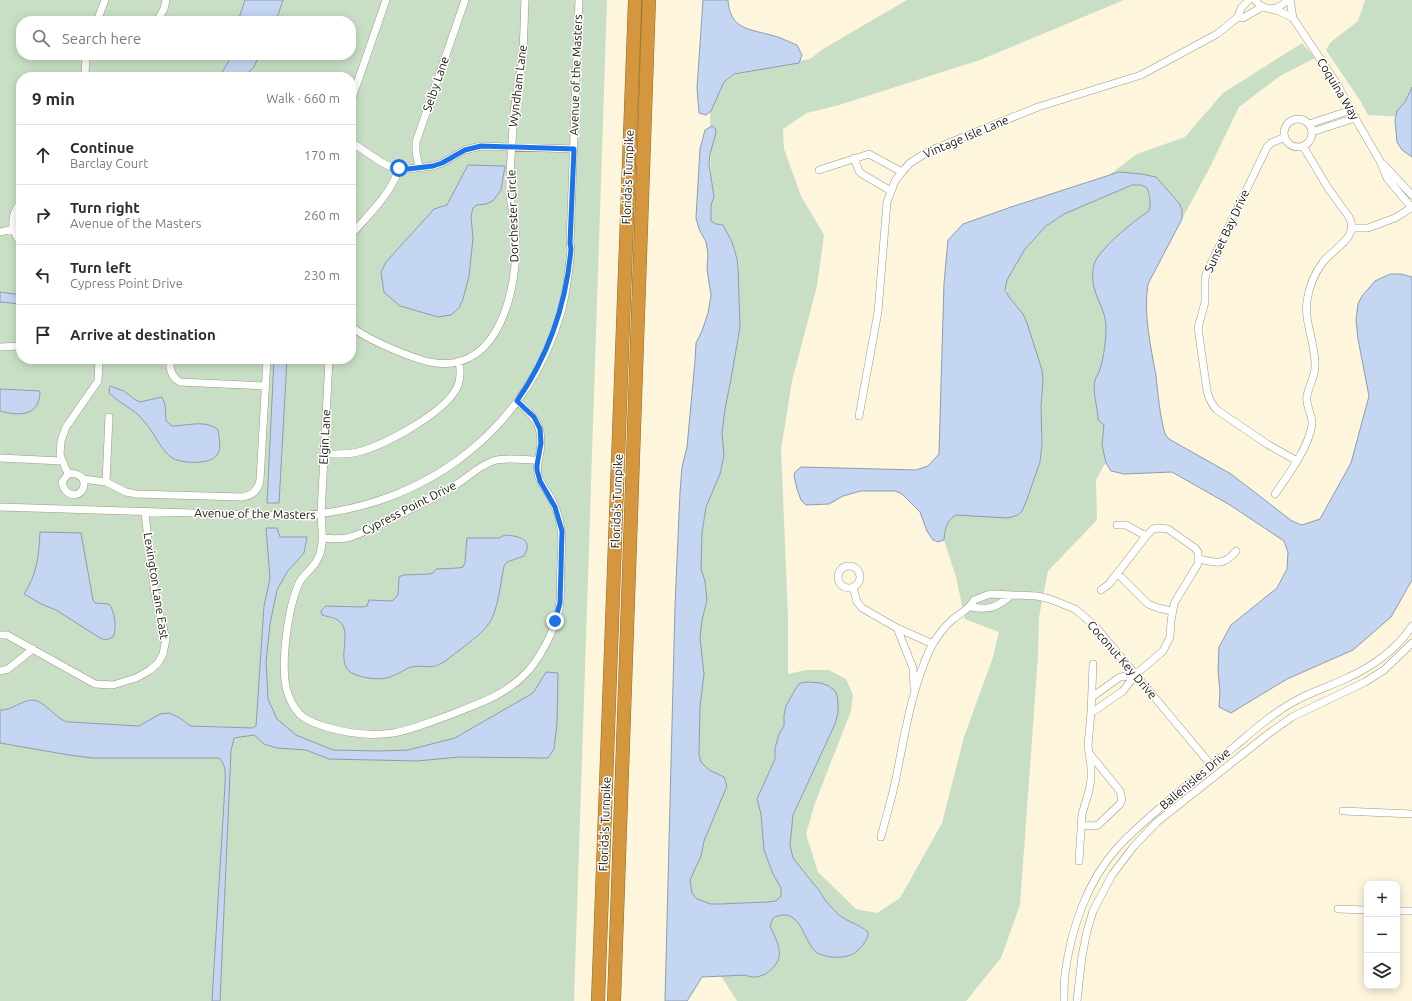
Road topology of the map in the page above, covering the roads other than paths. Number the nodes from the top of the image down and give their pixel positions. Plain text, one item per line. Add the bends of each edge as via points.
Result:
1 (105, 0) edge
2 (166, 0) edge
3 (386, 0) edge
4 (465, 0) edge
5 (525, 0) edge
6 (579, 0) edge
7 (635, 0) edge
8 (649, 0) edge
9 (1249, 0) edge
10 (1255, 0) edge
11 (1287, 0) edge
12 (1290, 0) edge
13 (1262, 7) junction
14 (1271, 9) junction
15 (99, 16) edge
16 (160, 16) edge
17 (1238, 17) junction
18 (1293, 18) junction
19 (86, 60) edge
20 (85, 72) edge
21 (356, 87) edge
22 (1351, 110) junction
23 (1355, 118) junction
24 (1309, 124) junction
25 (1312, 132) junction
26 (1285, 137) junction
27 (356, 145) edge
28 (1302, 146) junction
29 (512, 147) junction
30 (574, 149) junction
31 (854, 158) junction
32 (1380, 161) junction
33 (399, 168) junction
34 (419, 168) junction
35 (819, 170) dead end
36 (902, 172) junction
37 (891, 191) junction
38 (1412, 196) edge
39 (1412, 208) edge
40 (16, 210) edge
41 (1352, 228) junction
42 (13, 229) junction
43 (356, 229) edge
44 (0, 232) edge
45 (16, 236) edge
46 (356, 330) edge
47 (16, 346) edge
48 (0, 347) edge
49 (459, 361) junction
50 (99, 364) edge
51 (169, 364) edge
52 (267, 364) edge
53 (329, 364) edge
54 (265, 386) junction
55 (517, 401) junction
56 (859, 416) dead end
57 (109, 417) dead end
58 (324, 454) junction
59 (3, 459) edge
60 (538, 460) junction
61 (62, 461) junction
62 (1297, 461) junction
63 (68, 474) junction
64 (83, 479) junction
65 (106, 482) junction
66 (1275, 494) dead end
67 (73, 495) junction
68 (0, 507) edge
69 (72, 509) junction
70 (145, 512) junction
71 (321, 514) junction
72 (1117, 525) dead end
73 (1146, 536) junction
74 (323, 538) junction
75 (1236, 551) dead end
76 (1199, 559) junction
77 (1118, 574) junction
78 (853, 587) dead end
79 (1101, 590) dead end
80 (1010, 596) junction
81 (971, 607) junction
82 (1172, 611) junction
83 (1412, 626) edge
84 (897, 628) junction
85 (0, 635) edge
86 (1412, 643) edge
87 (933, 644) junction
88 (33, 649) junction
89 (1093, 664) dead end
90 (0, 671) edge
91 (1135, 675) junction
92 (914, 693) junction
93 (1092, 697) junction
94 (1091, 713) junction
95 (1089, 753) junction
96 (1211, 765) junction
97 (1343, 812) dead end
98 (1412, 814) edge
99 (1082, 825) junction
100 (881, 837) dead end
101 (1079, 861) dead end
102 (1338, 909) dead end
103 (1364, 910) edge
104 (1400, 911) edge
105 (1412, 911) edge
106 (1080, 972) junction
107 (1065, 975) junction
108 (598, 1001) edge
109 (614, 1001) edge
110 (1061, 1001) edge
111 (1064, 1001) edge
112 (1077, 1001) edge
113 (1082, 1001) edge

1 - 15 street
2 - 16 street
3 - 21 street
4 - 34 street, Selby Lane via 416,142
5 - 29 street, Wyndham Lane via 522,64 513,117
6 - 30 street, Avenue of the Masters
7 - 108 highway, Florida's Turnpike
8 - 109 highway, Florida's Turnpike
9 - 17 street, Vintage Isle Lane via 1241,8
10 - 13 street
11 - 14 street via 1277,8
12 - 18 street, Coquina Way
13 - 14 street
13 - 17 street, Vintage Isle Lane via 1243,18
14 - 18 street
17 - 36 street, Vintage Isle Lane via 1217,34 1141,75 1038,107 929,151 910,163
18 - 22 street, Coquina Way via 1338,84
19 - 20 street
22 - 23 street, Coquina Way
22 - 24 street
23 - 25 street
23 - 32 street, Coquina Way
24 - 25 street
24 - 26 street via 1302,119 1293,120 1286,126
25 - 28 street via 1310,140
26 - 28 street via 1289,143
26 - 62 street, Sunset Bay Drive via 1267,147 1206,274 1205,302 1198,328 1207,391 1213,407
27 - 33 street via 381,162
28 - 41 street via 1349,217
29 - 30 street
29 - 34 street via 476,147 442,163
29 - 49 street, Dorchester Circle via 510,196 516,241 510,295 492,339 477,353
30 - 55 street, Avenue of the Masters via 571,249 566,292 545,354
31 - 35 street
31 - 36 street via 869,154
31 - 37 street via 862,174
32 - 38 street, Coquina Way
32 - 39 street, Coquina Way via 1387,178
33 - 34 street
33 - 43 street via 390,189
36 - 37 street, Vintage Isle Lane
37 - 56 street, Vintage Isle Lane via 885,213 878,312
39 - 41 street via 1395,218 1368,228
40 - 42 street via 13,215
41 - 62 street via 1347,239 1328,256 1318,270 1309,290 1307,320 1316,362 1306,397 1312,425
42 - 44 street
42 - 45 street
46 - 49 street, Dorchester Circle via 365,336 419,359 439,364
47 - 48 street
49 - 58 street via 460,376 456,390 422,421 393,438 358,452 342,455
50 - 61 street via 98,381 62,436
51 - 54 street via 172,376 180,382
52 - 54 street
53 - 58 street, Elgin Lane
54 - 65 street via 260,480 252,494 242,497 136,494
55 - 60 street via 534,417 540,429
55 - 71 street, Avenue of the Masters via 499,423 468,452 422,483 383,500
57 - 65 street
58 - 71 street, Elgin Lane
59 - 61 street
60 - 74 street, Cypress Point Drive via 502,459 492,462 435,498 367,531 347,538
60 - 74 street via 538,476 555,507 562,531 560,603 549,638 537,659 511,687 490,700 411,729 372,734 338,730 311,723 298,712 291,701 285,673 289,618 299,584 317,561
61 - 63 street
62 - 66 street
63 - 64 street via 72,473
63 - 67 street via 62,482 63,487
64 - 65 street
64 - 67 street via 84,488
67 - 69 street
68 - 69 street, Avenue of the Masters
69 - 70 street, Avenue of the Masters
70 - 71 street, Avenue of the Masters via 286,516
70 - 88 street, Lexington Lane East via 156,599 165,634 164,649 158,663 136,678 112,685 100,685
71 - 74 street
72 - 73 street via 1126,525
73 - 76 street via 1158,528 1168,529 1195,548
73 - 77 street
75 - 76 street via 1223,562
76 - 82 street
77 - 79 street
77 - 82 street via 1148,604
78 - 84 street via 857,602 862,608
80 - 81 street via 999,605 984,610
80 - 81 street, Coconut Key Drive via 990,594 974,600
80 - 91 street, Coconut Key Drive via 1050,599 1075,609 1095,626
81 - 87 street, Coconut Key Drive via 950,622
82 - 91 street via 1167,647
83 - 96 street, Ballenisles Drive via 1386,654 1348,678 1297,700 1278,712
84 - 87 street
84 - 92 street via 913,668
85 - 88 street, Lexington Lane East via 7,635
86 - 106 street, Ballenisles Drive via 1384,670 1365,682 1292,717 1157,822 1112,875 1093,911
87 - 92 street, Coconut Key Drive
88 - 90 street via 8,669
89 - 93 street
91 - 93 street via 1120,677
91 - 94 street via 1123,691
91 - 96 street, Coconut Key Drive
92 - 100 street, Coconut Key Drive
93 - 94 street
94 - 95 street
95 - 99 street via 1091,779 1082,814
95 - 99 street via 1120,791 1122,799 1098,825
96 - 107 street, Ballenisles Drive via 1117,848 1096,878 1078,918
97 - 98 street
99 - 101 street
102 - 103 street
104 - 105 street
106 - 112 street, Ballenisles Drive
106 - 113 street
107 - 110 street
107 - 111 street, Ballenisles Drive

